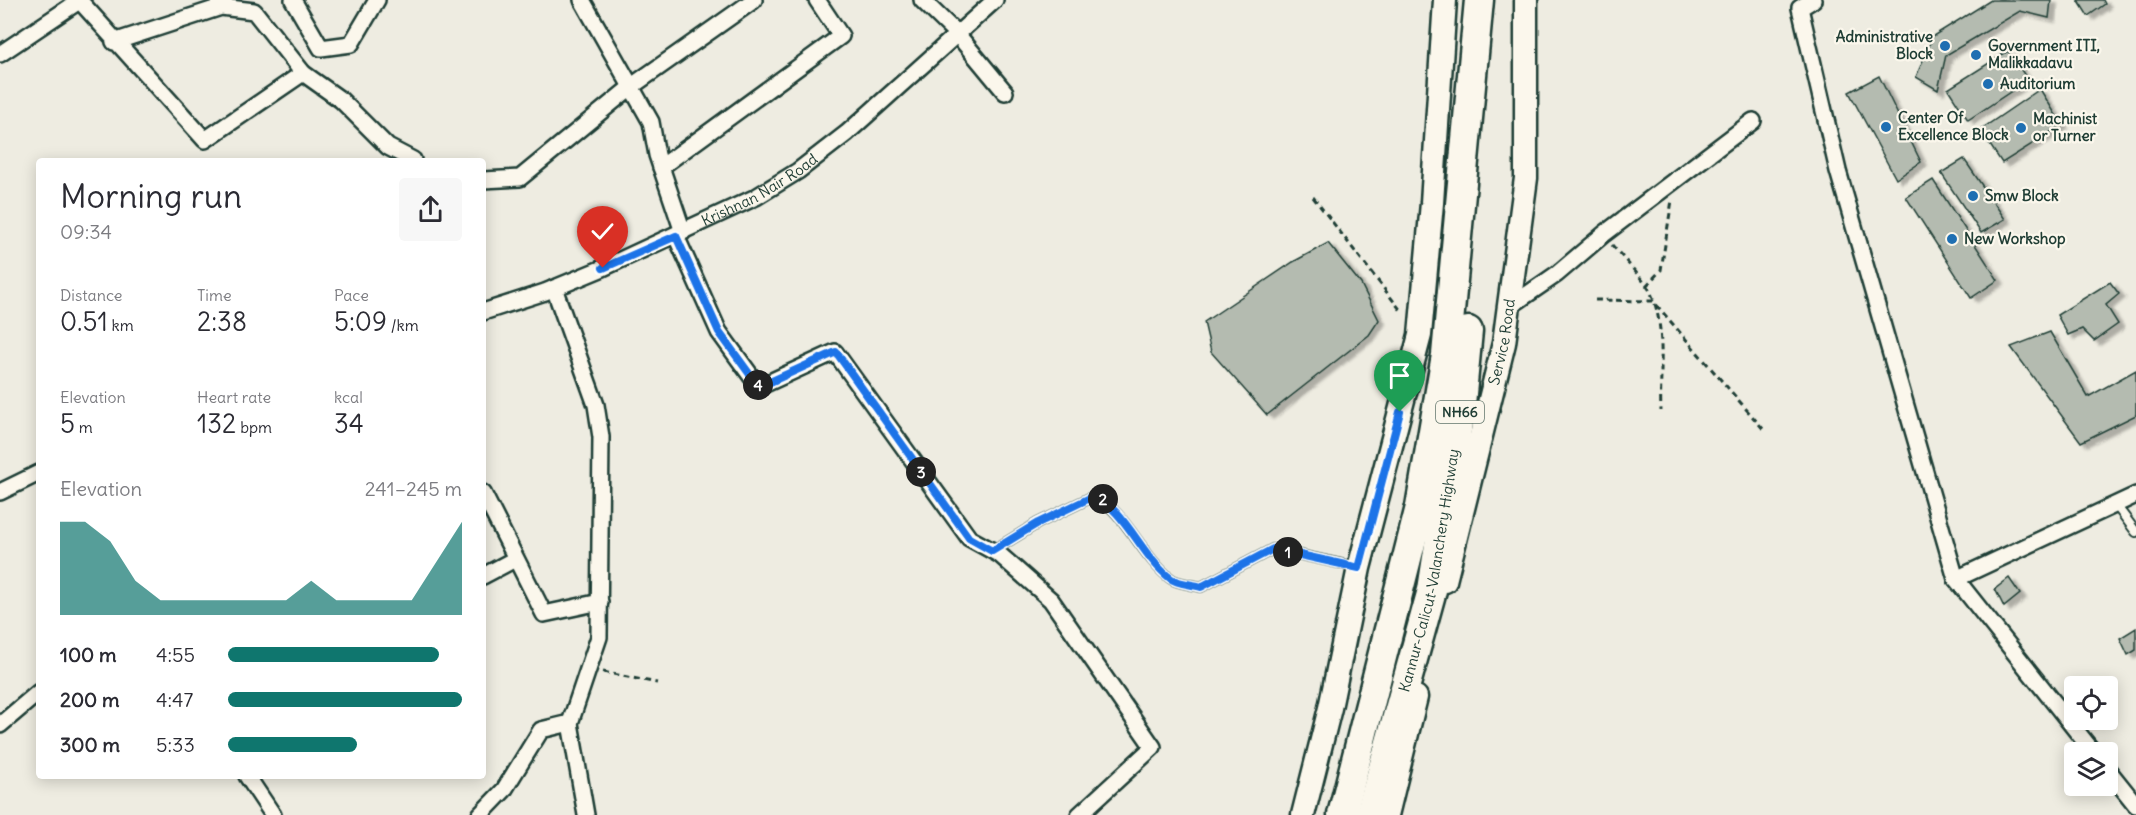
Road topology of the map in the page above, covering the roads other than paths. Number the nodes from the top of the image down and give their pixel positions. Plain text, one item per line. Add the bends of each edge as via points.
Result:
1 (79, 0) edge
2 (293, 0) edge
3 (377, 0) edge
4 (582, 0) edge
5 (754, 0) edge
6 (817, 0) edge
7 (922, 0) edge
8 (995, 0) edge
9 (1445, 0) edge
10 (1479, 0) edge
11 (1495, 0) edge
12 (1526, 0) edge
13 (1813, 0) edge
14 (957, 34) junction
15 (114, 42) junction
16 (0, 54) edge
17 (303, 74) junction
18 (632, 86) junction
19 (1005, 92) dead end
20 (1753, 121) dead end
21 (409, 158) edge
22 (661, 167) junction
23 (486, 180) edge
24 (680, 234) junction
25 (554, 288) junction
26 (1509, 307) junction
27 (486, 311) edge
28 (36, 474) edge
29 (0, 489) edge
30 (2136, 495) edge
31 (486, 499) edge
32 (2115, 504) junction
33 (2136, 532) edge
34 (992, 551) junction
35 (515, 559) junction
36 (1359, 568) junction
37 (486, 574) edge
38 (1956, 579) junction
39 (600, 602) junction
40 (36, 695) edge
41 (570, 723) junction
42 (0, 725) edge
43 (2085, 742) edge
44 (249, 779) edge
45 (2118, 782) edge
46 (2136, 805) edge
47 (273, 815) edge
48 (480, 815) edge
49 (586, 815) edge
50 (1079, 815) edge
51 (1303, 815) edge
52 (1342, 815) edge
53 (1370, 815) edge
54 (1387, 815) edge

1 - 15 street
1 - 16 street
2 - 3 street via 321,48 351,44
4 - 18 street
5 - 18 street
6 - 22 street via 841,36
7 - 14 street
8 - 14 street, Krishnan Nair Road
9 - 36 street via 1420,335
10 - 52 highway via 1446,356 1420,507
11 - 53 highway, Kannur-Calicut-Valanchery Highway / NH66 via 1478,230 1452,471 1432,590
12 - 26 street, Service Road via 1526,178
13 - 38 street via 1800,8 1838,171
14 - 19 street
14 - 24 street, Krishnan Nair Road via 798,171 756,197
15 - 17 street via 221,7 254,11
15 - 17 street via 205,140
17 - 21 street via 341,100 388,147
18 - 22 street via 651,122
18 - 23 street via 520,178
20 - 26 street
22 - 24 street
24 - 25 street, Krishnan Nair Road
24 - 34 street via 719,332 759,387 836,352 969,538
25 - 27 street, Krishnan Nair Road
25 - 39 street via 596,405 601,437
26 - 54 street, Service Road via 1504,343
28 - 29 street
30 - 32 street
31 - 35 street
32 - 33 lane
32 - 38 street
34 - 36 lane via 1094,496 1105,500 1145,553 1171,579 1201,587 1273,549
34 - 50 street via 1051,600 1153,747
35 - 37 street
35 - 39 street via 544,614
36 - 51 street
38 - 43 street
39 - 41 street via 600,637
40 - 42 street
41 - 48 street via 541,730 504,789
41 - 49 street
44 - 47 street
45 - 46 street

